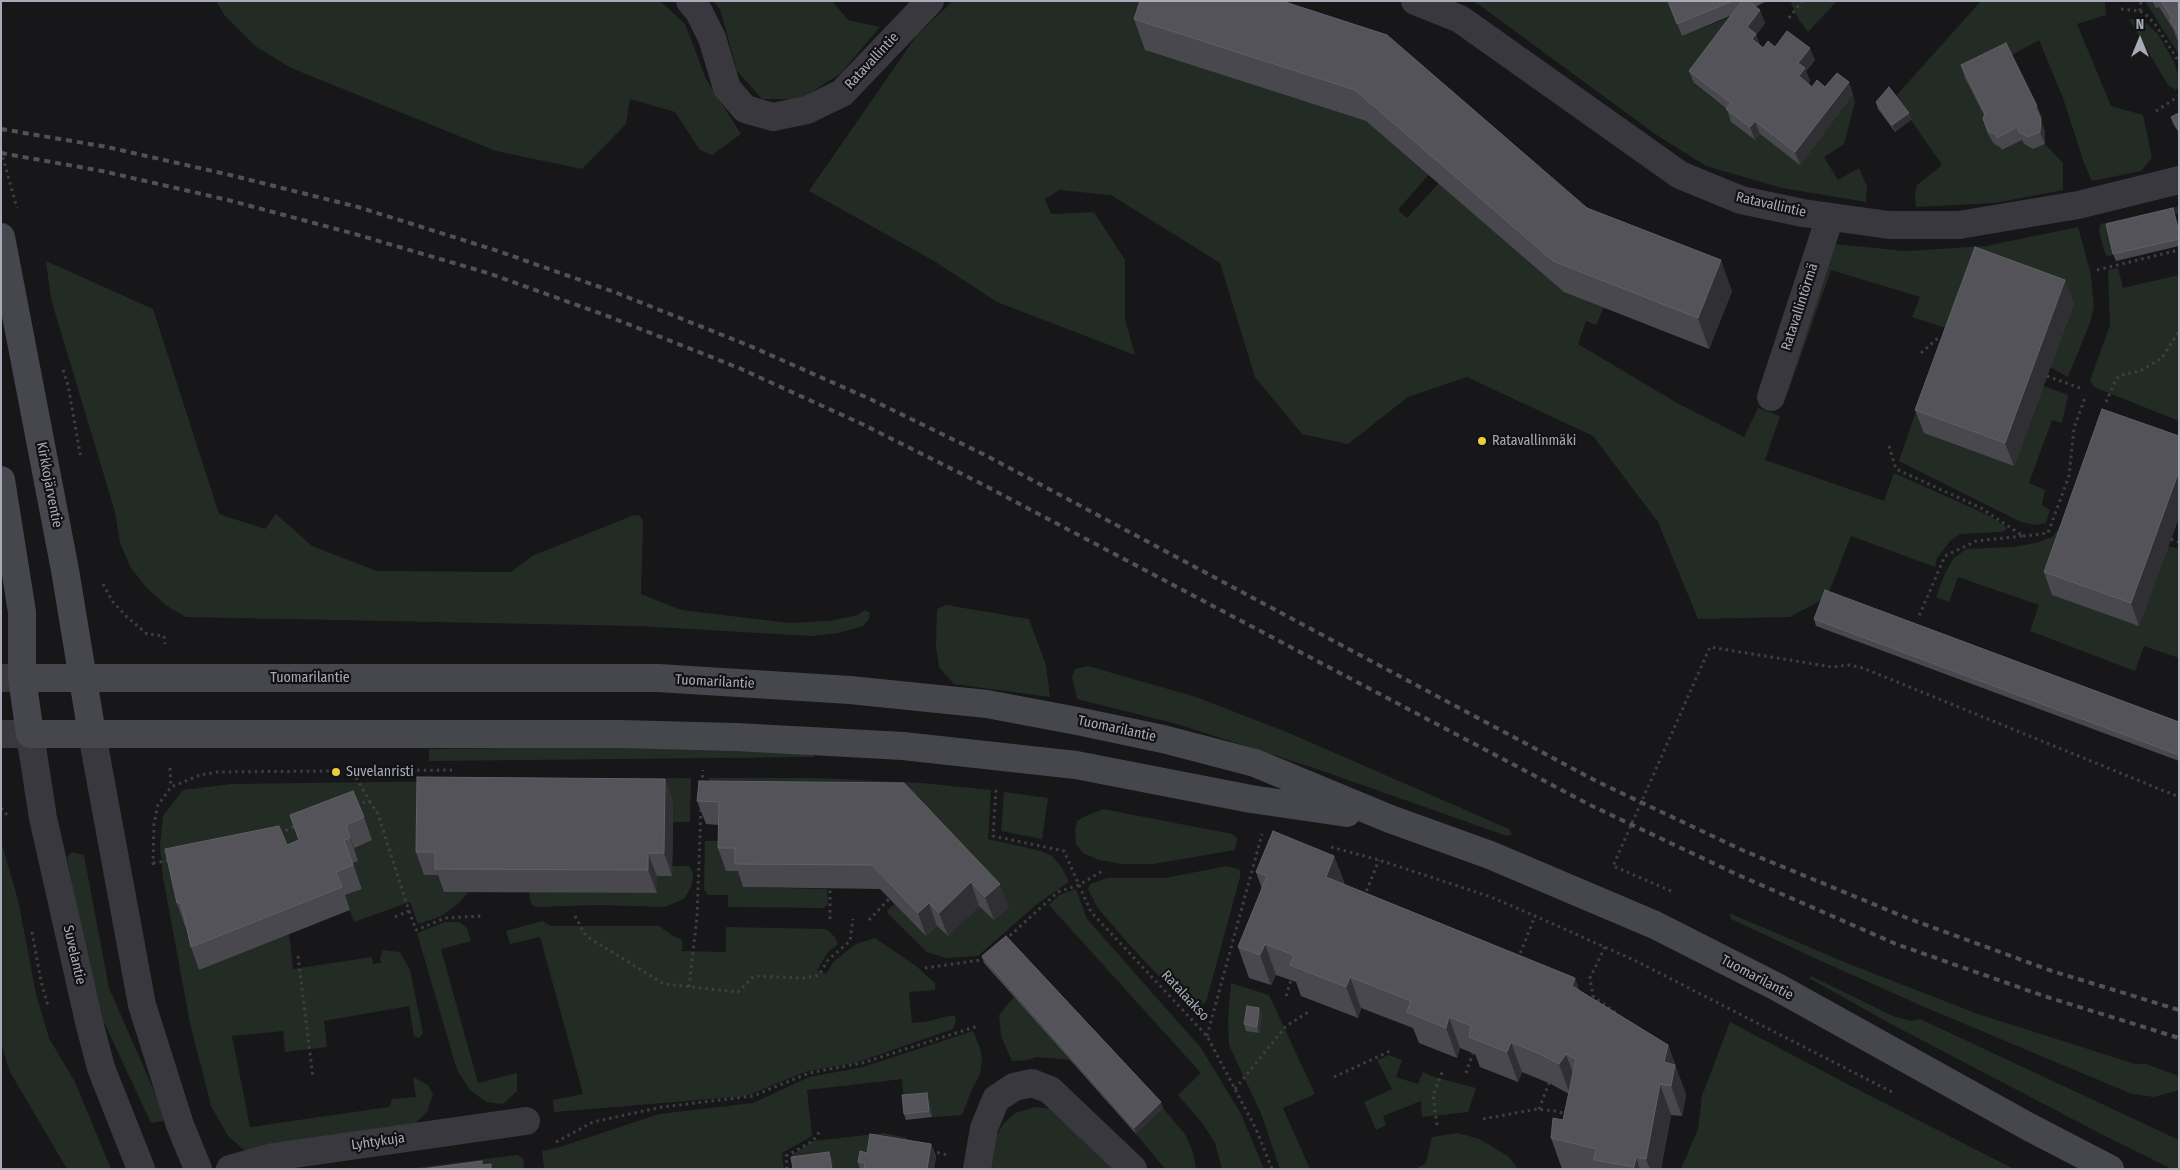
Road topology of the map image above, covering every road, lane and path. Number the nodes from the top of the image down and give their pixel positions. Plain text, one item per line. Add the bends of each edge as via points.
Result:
1 (690, 1) edge
2 (930, 1) edge
3 (1415, 1) edge
4 (1802, 1) edge
5 (2141, 1) edge
6 (2121, 9) dead end
7 (2140, 11) junction
8 (1789, 18) dead end
9 (2179, 62) edge
10 (2179, 96) edge
11 (2156, 111) dead end
12 (2179, 180) edge
13 (1830, 217) junction
14 (1, 237) edge
15 (2179, 250) edge
16 (2097, 270) dead end
17 (2179, 331) edge
18 (1947, 342) edge
19 (1921, 353) dead end
20 (62, 366) dead end
21 (2047, 376) dead end
22 (2080, 388) dead end
23 (2086, 395) dead end
24 (1771, 397) dead end
25 (2106, 402) dead end
26 (1889, 446) dead end
27 (82, 468) dead end
28 (1, 480) edge
29 (2059, 504) junction
30 (2067, 506) edge
31 (2023, 536) junction
32 (2171, 539) dead end
33 (2179, 542) edge
34 (101, 578) dead end
35 (1920, 616) dead end
36 (164, 636) dead end
37 (12, 678) edge
38 (83, 678) junction
39 (1, 734) edge
40 (30, 734) junction
41 (92, 734) junction
42 (712, 767) dead end
43 (453, 770) dead end
44 (353, 772) junction
45 (996, 782) dead end
46 (702, 787) edge
47 (2179, 796) edge
48 (370, 802) junction
49 (354, 803) edge
50 (701, 807) edge
51 (1, 808) edge
52 (9, 817) dead end
53 (1390, 819) junction
54 (300, 822) edge
55 (1264, 829) dead end
56 (276, 836) edge
57 (1321, 844) dead end
58 (180, 859) edge
59 (1379, 860) junction
60 (153, 863) junction
61 (1104, 870) dead end
62 (154, 872) dead end
63 (1079, 885) junction
64 (830, 888) edge
65 (1671, 891) dead end
66 (890, 898) edge
67 (1362, 900) edge
68 (409, 911) junction
69 (482, 916) dead end
70 (575, 916) dead end
71 (1535, 916) junction
72 (395, 917) dead end
73 (830, 919) dead end
74 (853, 919) dead end
75 (869, 920) dead end
76 (1002, 943) edge
77 (1605, 947) junction
78 (988, 954) edge
79 (298, 956) dead end
80 (1517, 960) edge
81 (925, 968) dead end
82 (1291, 980) edge
83 (689, 987) junction
84 (1286, 996) edge
85 (1310, 1011) edge
86 (1625, 1020) edge
87 (978, 1026) dead end
88 (1207, 1036) junction
89 (1390, 1051) dead end
90 (1473, 1053) edge
91 (1443, 1070) edge
92 (1466, 1073) dead end
93 (1334, 1077) dead end
94 (313, 1078) dead end
95 (1548, 1083) edge
96 (1235, 1088) junction
97 (1894, 1093) dead end
98 (1540, 1109) junction
99 (1572, 1116) edge
100 (1483, 1119) dead end
101 (526, 1121) dead end
102 (1437, 1125) dead end
103 (820, 1131) dead end
104 (556, 1142) dead end
105 (927, 1150) edge
106 (952, 1156) dead end
107 (141, 1169) edge
108 (198, 1169) edge
109 (230, 1169) edge
110 (787, 1169) edge
111 (977, 1169) edge
112 (1133, 1169) edge
113 (1272, 1169) edge
114 (2110, 1169) edge

1 - 2 street, Ratavallintie via 712,38 727,88 745,109 772,117 807,110 842,93
3 - 13 street, Ratavallintie via 1460,19 1680,175 1741,200
4 - 8 path
5 - 7 path
6 - 7 path
7 - 9 path via 2155,24
10 - 11 path
12 - 13 street, Ratavallintie via 2078,205 1959,225 1889,225
13 - 24 street, Ratavallintörmä
14 - 38 main road, Kirkkojärventie
15 - 16 path
17 - 25 path via 2162,358 2140,371 2116,379
18 - 19 path via 1938,338
20 - 27 path
21 - 22 path
23 - 29 path via 2074,428 2070,476
26 - 31 path via 1896,469 1980,508
28 - 37 main road via 22,612
29 - 30 path
29 - 31 path via 2048,533
31 - 35 path via 1976,541 1944,556
32 - 33 path
34 - 36 path via 113,602 127,617 147,634
37 - 38 main road, Tuomarilantie
37 - 40 main road
38 - 41 main road, Kirkkojärventie
38 - 53 main road, Tuomarilantie via 658,678 850,690 978,703 1086,723 1255,763
39 - 40 street
40 - 41 main road, Tuomarilantie
40 - 107 street, Suvelantie via 44,818 89,1022 101,1068
41 - 53 main road, Tuomarilantie via 620,734 903,746 1076,765 1250,799
41 - 108 street via 142,1006 180,1125
42 - 46 path via 703,767
43 - 44 path
44 - 48 path
44 - 60 path via 218,772 200,775 171,787 157,811
45 - 63 path, Ratalaakso via 993,836 1064,851
47 - 65 path via 1863,668 1849,665 1832,667 1710,647 1613,866
48 - 49 path
48 - 68 path via 378,814
50 - 83 path via 697,917
51 - 52 path
53 - 114 main road, Tuomarilantie via 1490,855 1655,925 1777,987
54 - 56 path
55 - 88 path
57 - 59 path
58 - 60 path
59 - 67 path
59 - 71 path via 1491,897
60 - 62 path
61 - 63 path
63 - 76 path via 1058,892
63 - 88 path, Ratalaakso via 1091,912
64 - 73 path
66 - 75 path
68 - 69 path via 416,930 445,918
68 - 72 path
70 - 83 path via 586,936 664,984
71 - 77 path
71 - 80 path
74 - 83 path via 850,941 828,960 820,975 805,978 754,976 738,992
77 - 86 path via 1590,978 1593,996
77 - 97 path
78 - 81 path via 981,960
79 - 94 path
82 - 84 path
85 - 96 path via 1286,1026
87 - 104 path via 862,1063 810,1073 753,1096 662,1107 593,1122
88 - 96 path, Ratalaakso
89 - 93 path
90 - 92 path
91 - 102 path via 1433,1096
95 - 98 path
96 - 113 path, Ratalaakso
98 - 99 path
98 - 100 path
101 - 109 street, Lyhtykuja via 273,1157
103 - 110 path via 813,1141 786,1156
105 - 106 path
111 - 112 street via 984,1128 996,1099 1014,1087 1032,1084 1050,1090

